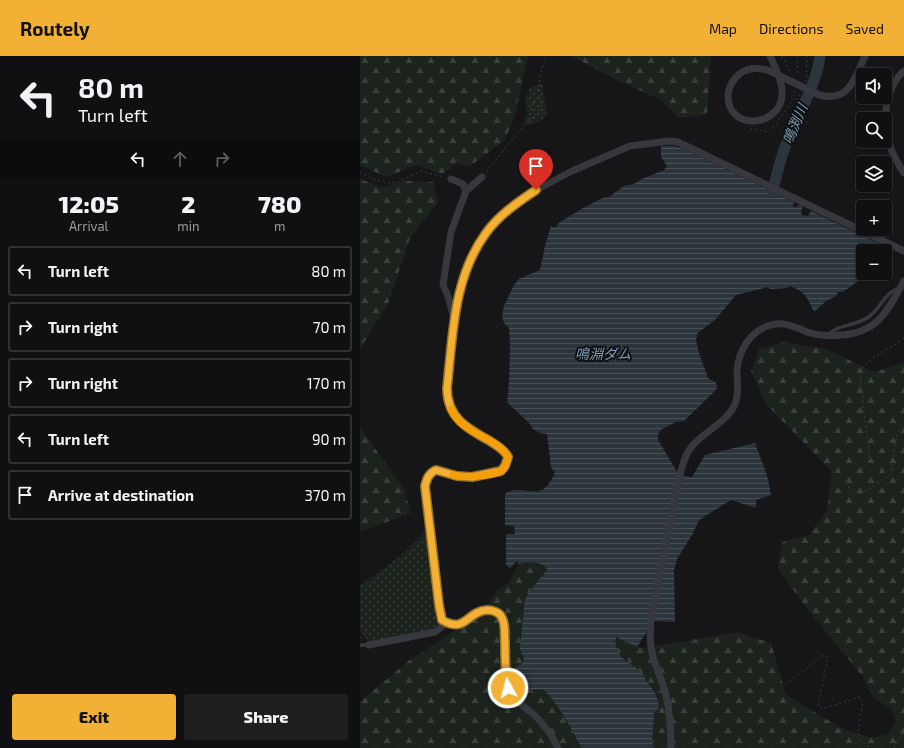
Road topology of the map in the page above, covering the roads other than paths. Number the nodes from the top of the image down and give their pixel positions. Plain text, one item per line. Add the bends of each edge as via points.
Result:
1 (770, 56) edge
2 (865, 56) edge
3 (904, 71) edge
4 (886, 112) edge
5 (890, 148) edge
6 (904, 173) edge
7 (482, 177) road end
8 (451, 179) road end
9 (466, 191) junction
10 (904, 251) edge
11 (904, 281) edge
12 (454, 320) junction
13 (445, 622) junction
14 (360, 645) edge
15 (369, 645) joint
16 (558, 748) edge
17 (671, 748) edge

1 - 2 street via 780,78 782,91 776,112 760,121 752,122 740,118 730,108 728,93 734,79 750,68 770,71 819,95 834,97 852,85
3 - 4 street via 890,92
5 - 6 street
7 - 9 street
8 - 9 street via 463,184
9 - 12 street via 451,232 443,285
10 - 12 street via 678,142 630,146 536,190 499,219 476,248 467,268 459,291
11 - 17 street via 888,310 867,329 853,334 828,335 781,324 761,329 752,336 746,342 739,358 736,402 725,417 694,444 686,456 650,620 653,662 666,694
12 - 13 street via 447,399 453,413 464,426 503,449 508,457 501,471 472,477 436,470 428,477 425,486 439,605 442,620
13 - 15 street via 435,632
13 - 16 street via 455,626 487,610 502,617 505,677 508,688 513,698 541,722
14 - 15 lane

